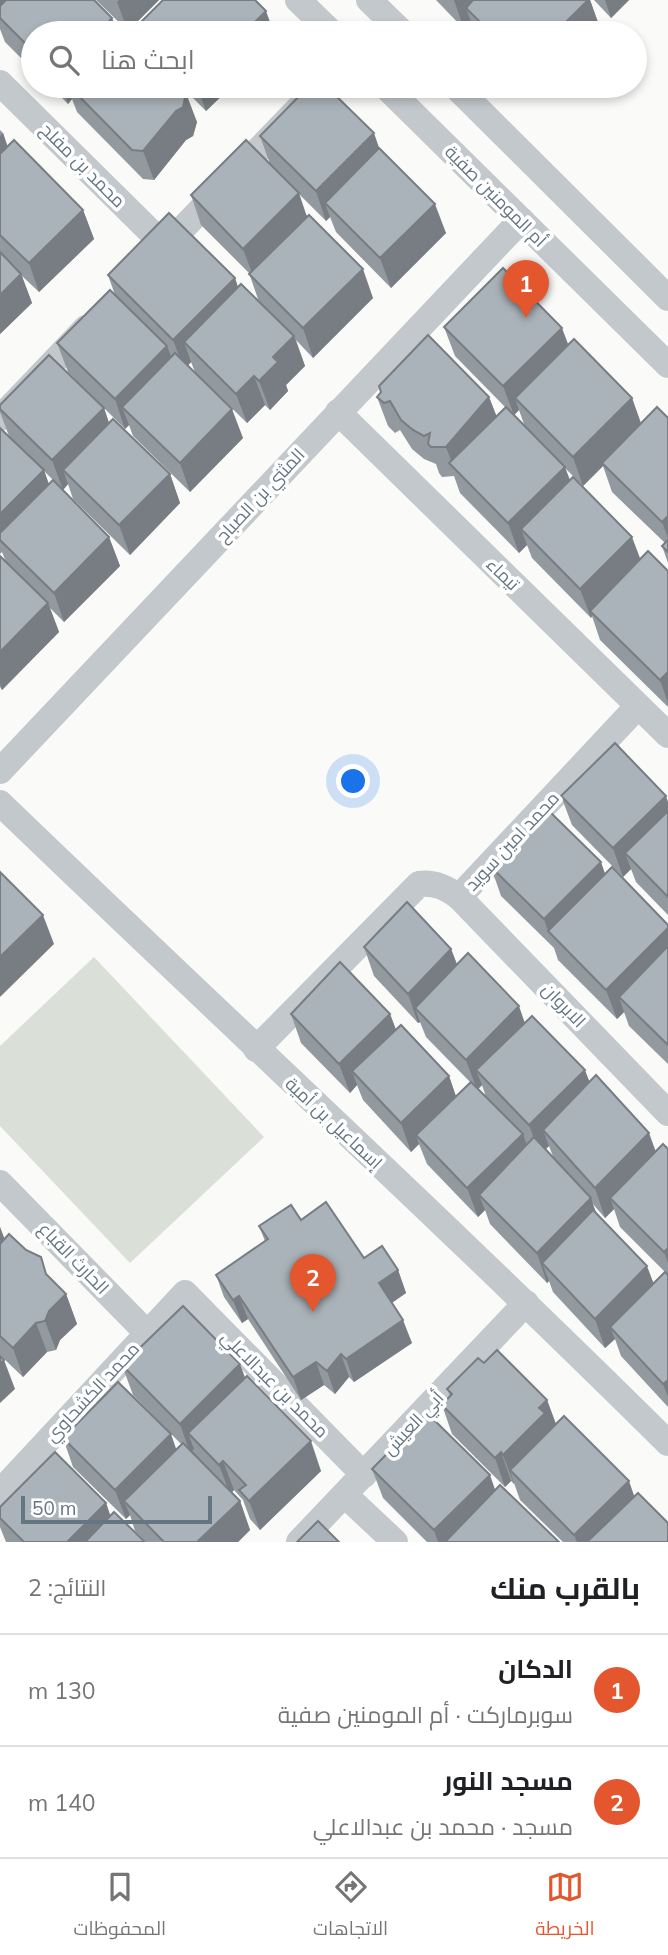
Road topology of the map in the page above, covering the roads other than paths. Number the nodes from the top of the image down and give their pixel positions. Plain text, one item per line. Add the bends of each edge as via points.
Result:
1 (298, 0) edge
2 (369, 0) edge
3 (320, 21) edge
4 (391, 21) edge
5 (0, 83) edge
6 (308, 98) edge
7 (397, 98) edge
8 (467, 98) edge
9 (521, 220) junction
10 (165, 246) junction
11 (146, 267) edge
12 (668, 298) edge
13 (107, 307) edge
14 (668, 365) edge
15 (338, 412) junction
16 (0, 417) edge
17 (638, 706) junction
18 (668, 735) edge
19 (0, 771) edge
20 (0, 803) edge
21 (459, 897) junction
22 (256, 1049) junction
23 (668, 1113) edge
24 (0, 1183) edge
25 (185, 1293) joint
26 (526, 1303) junction
27 (147, 1333) junction
28 (668, 1443) edge
29 (364, 1475) junction
30 (0, 1492) edge
31 (345, 1495) junction
32 (299, 1542) edge
33 (394, 1542) edge

1 - 3 street
2 - 4 street
5 - 10 street, محمد بن مفلح
6 - 10 street
7 - 9 street, أم المومنين صفية
8 - 12 street
9 - 14 street, أم المومنين صفية
9 - 15 street, المثني بن الصباح
10 - 11 street
13 - 16 street
15 - 17 street, تيماء
15 - 19 street, المثني بن الصباح
17 - 18 street, تيماء
17 - 21 street, محمد امين سويد
20 - 22 street, إسماعيل بن أمية
21 - 22 street, محمد امين سويد via 448,889 419,884
21 - 23 street, الابروان
22 - 26 street, إسماعيل بن أمية
24 - 27 street, الحارث القباع
25 - 27 street, محمد الكشحاوي
25 - 29 street, محمد بن عبدالاعلي
26 - 28 street, إسماعيل بن أمية
26 - 29 street, أبي العيش
27 - 30 street, محمد الكشحاوي
29 - 31 street, أبي العيش
31 - 32 street, أبي العيش
31 - 33 street

